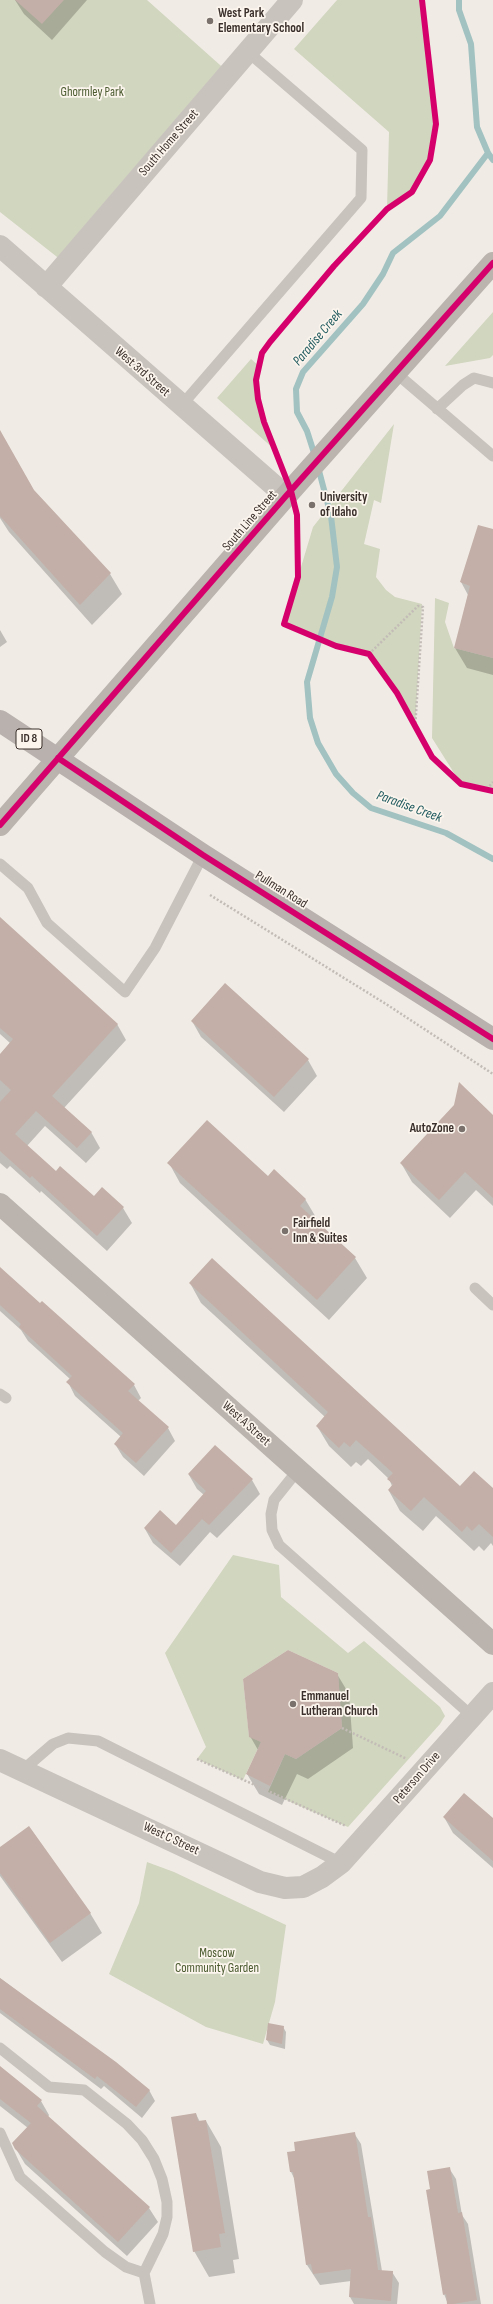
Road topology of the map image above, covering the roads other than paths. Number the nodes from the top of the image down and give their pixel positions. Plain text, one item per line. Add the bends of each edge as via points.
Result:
1 (292, 0) edge
2 (248, 52) junction
3 (0, 246) edge
4 (493, 263) edge
5 (46, 287) junction
6 (396, 373) junction
7 (493, 383) edge
8 (181, 406) junction
9 (437, 409) junction
10 (493, 456) edge
11 (292, 489) junction
12 (0, 721) edge
13 (58, 758) junction
14 (0, 825) edge
15 (203, 854) junction
16 (0, 864) edge
17 (493, 1040) edge
18 (0, 1204) edge
19 (475, 1288) dead end
20 (493, 1305) edge
21 (298, 1470) junction
22 (493, 1644) edge
23 (493, 1693) edge
24 (472, 1716) junction
25 (0, 1760) edge
26 (24, 1769) junction
27 (341, 1863) junction
28 (0, 2048) edge
29 (0, 2133) edge
30 (144, 2273) junction
31 (150, 2304) edge

1 - 2 street, South Home Street
2 - 5 street, South Home Street
2 - 8 lane via 362,150 361,198
3 - 5 street, West 3rd Street
4 - 6 street, South Line Street
5 - 8 street, West 3rd Street
6 - 9 lane
6 - 11 street, South Line Street
7 - 9 lane via 474,378 462,385
8 - 11 street, West 3rd Street
9 - 10 lane
11 - 13 street, South Line Street
12 - 13 main road, Pullman Road / ID 8
13 - 14 street, South Line Street
13 - 15 main road, Pullman Road / ID 8
15 - 16 lane via 156,948 125,992 47,923 28,888
15 - 17 main road, Pullman Road / ID 8
18 - 21 street, West A Street
19 - 20 lane
21 - 22 street, West A Street
21 - 24 lane via 274,1500 271,1514 272,1530 279,1545
23 - 24 street, Peterson Drive
24 - 27 street, Peterson Drive
25 - 26 street, West C Street
26 - 27 street, West C Street via 260,1882 284,1888 303,1886 322,1878
26 - 27 lane via 53,1744 68,1738 98,1741
28 - 30 lane via 49,2087 84,2090 127,2124 142,2140 154,2159 167,2202 163,2234
29 - 30 lane via 20,2178 106,2252 126,2267
30 - 31 lane

